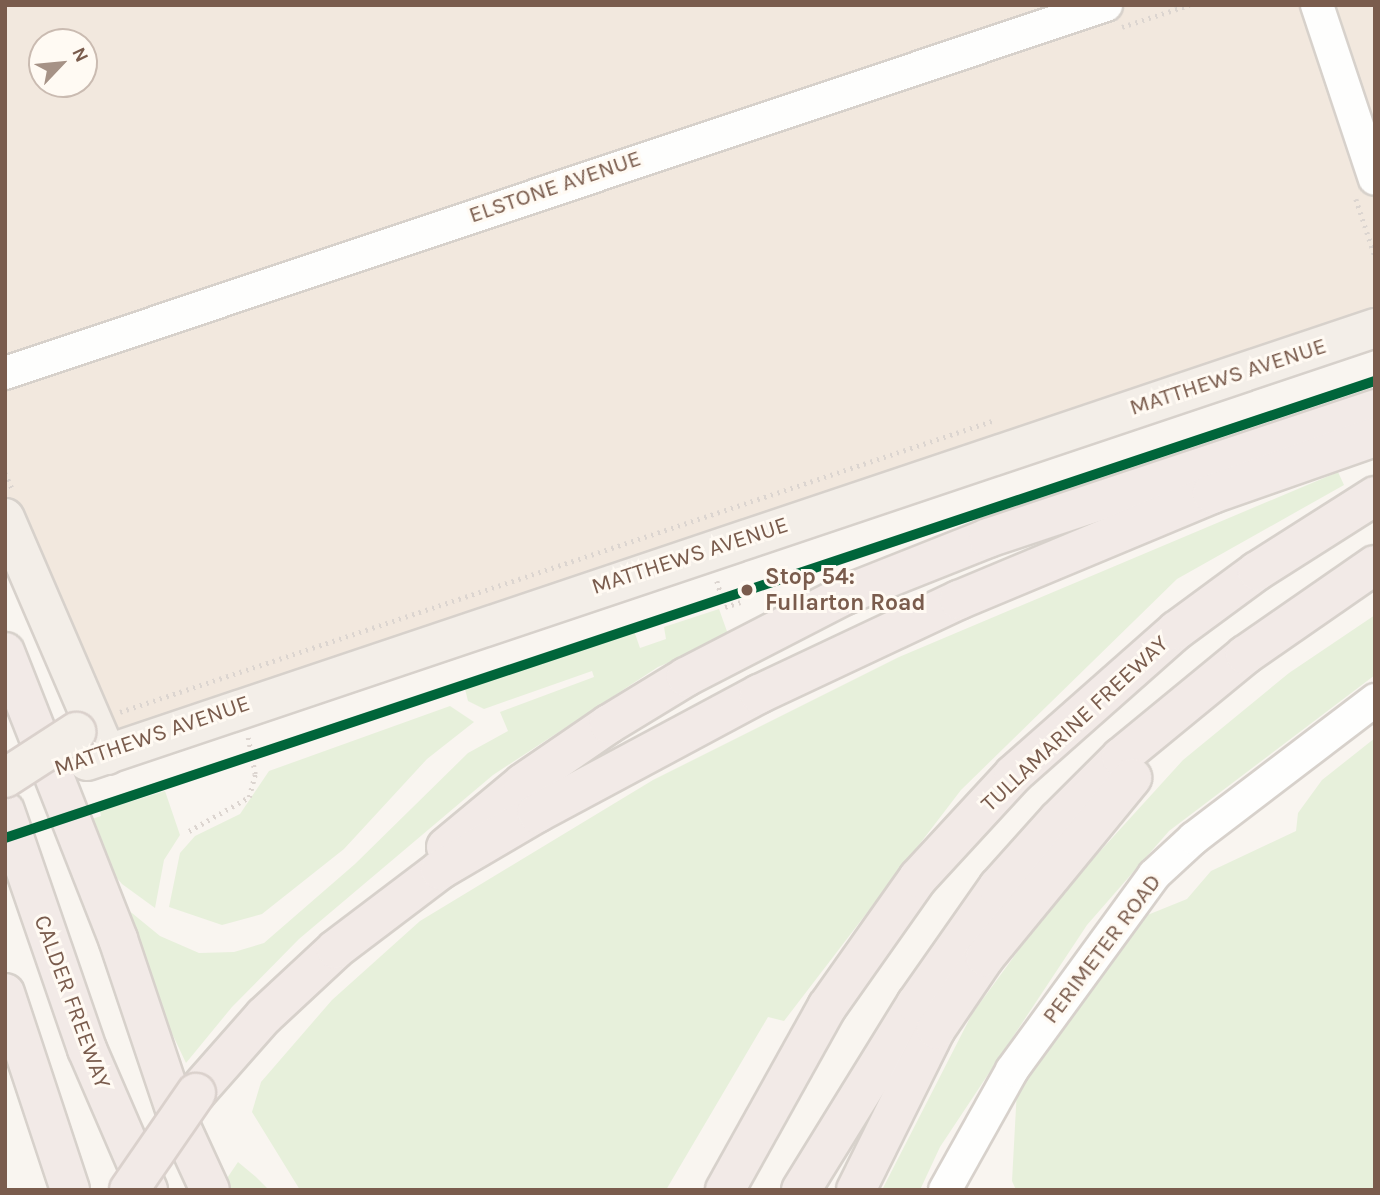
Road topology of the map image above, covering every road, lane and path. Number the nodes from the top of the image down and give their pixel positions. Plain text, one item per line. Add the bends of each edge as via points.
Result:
1 (1106, 5) edge
2 (1317, 5) edge
3 (1375, 179) edge
4 (1375, 328) edge
5 (5, 373) edge
6 (1375, 409) edge
7 (1006, 417) dead end
8 (1375, 437) edge
9 (5, 472) edge
10 (1375, 496) edge
11 (9, 505) edge
12 (1375, 565) edge
13 (5, 652) edge
14 (1245, 655) junction
15 (1375, 700) edge
16 (240, 707) junction
17 (93, 732) junction
18 (5, 778) edge
19 (5, 784) edge
20 (5, 811) edge
21 (189, 831) dead end
22 (386, 909) junction
23 (5, 993) edge
24 (70, 1190) edge
25 (129, 1190) edge
26 (148, 1190) edge
27 (210, 1190) edge
28 (725, 1190) edge
29 (801, 1190) edge
30 (856, 1190) edge
31 (945, 1190) edge

1 - 5 street, ELSTONE AVENUE
2 - 3 street
4 - 16 main road, MATTHEWS AVENUE
6 - 22 highway via 988,538 773,630 631,710 523,783 464,828
7 - 17 path via 119,713
8 - 22 highway via 1212,494 1058,556 815,667 537,813
9 - 11 path
10 - 28 highway, TULLAMARINE FREEWAY via 1257,571 1177,630 1014,774 918,878 827,1007
11 - 17 main road
12 - 14 highway
13 - 27 highway via 118,939 181,1127
14 - 29 highway via 1121,757 998,887 882,1054
14 - 30 highway via 1177,726 1005,928 936,1029
15 - 31 street, PERIMETER ROAD via 1194,838 1154,875 1012,1070
16 - 17 main road, MATTHEWS AVENUE
16 - 21 path via 255,774 248,797
17 - 18 main road, bridge
17 - 19 main road, MATTHEWS AVENUE
20 - 26 highway, CALDER FREEWAY via 87,1049
22 - 25 highway, bridge via 300,981 196,1093
23 - 24 highway

